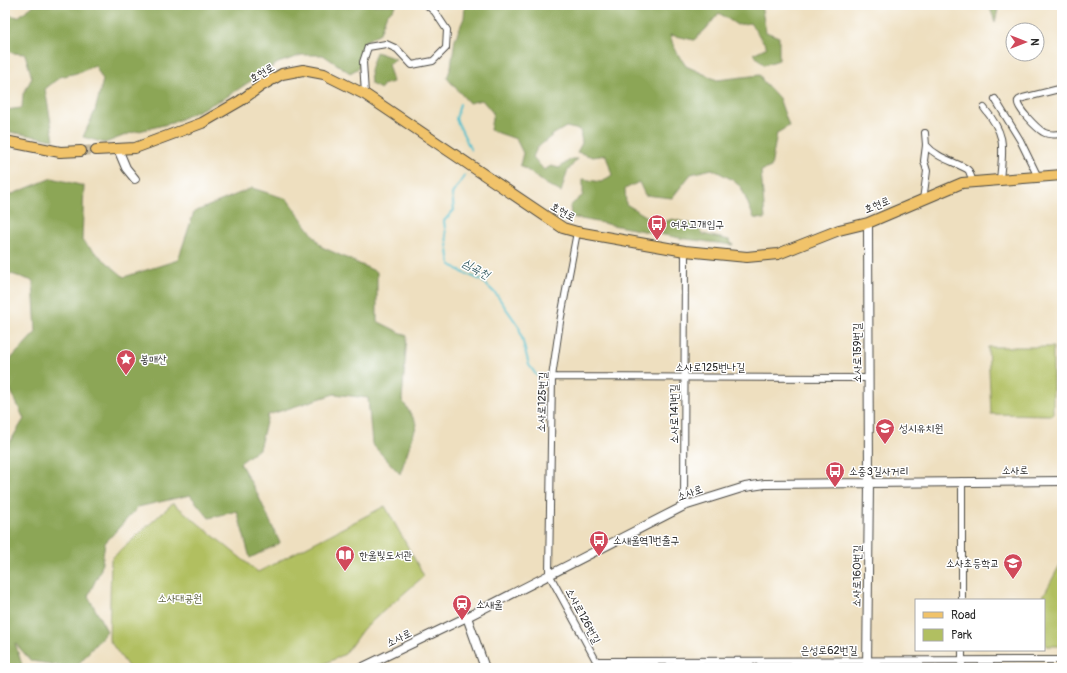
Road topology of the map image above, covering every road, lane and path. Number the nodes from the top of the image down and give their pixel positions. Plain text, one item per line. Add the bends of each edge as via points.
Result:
1 (428, 5) edge
2 (1060, 90) dead end
3 (365, 94) junction
4 (995, 99) dead end
5 (984, 108) dead end
6 (925, 133) dead end
7 (1062, 134) edge
8 (5, 141) edge
9 (926, 145) junction
10 (118, 149) junction
11 (96, 150) tunnel mouth
12 (81, 151) tunnel mouth
13 (1062, 175) edge
14 (1038, 177) junction
15 (135, 179) dead end
16 (1000, 180) junction
17 (973, 182) junction
18 (923, 200) junction
19 (868, 222) junction
20 (577, 232) junction
21 (685, 251) junction
22 (552, 377) junction
23 (685, 377) junction
24 (869, 378) junction
25 (962, 481) junction
26 (1062, 481) edge
27 (869, 483) junction
28 (684, 506) junction
29 (549, 574) junction
30 (962, 599) edge
31 (467, 617) junction
32 (962, 651) edge
33 (596, 660) junction
34 (962, 660) junction
35 (1062, 660) edge
36 (867, 664) edge
37 (361, 668) edge
38 (485, 668) edge
39 (600, 668) edge
40 (962, 668) edge

1 - 3 street via 447,30 446,48 433,61 412,65 397,49 386,44 368,47 363,62
2 - 7 street via 1023,98 1019,100 1018,105 1044,133
3 - 10 main road, 호현로 via 324,74 303,70 282,74 202,123 135,148
3 - 20 main road, 호현로 via 547,218 563,228
4 - 14 street via 1020,140
5 - 16 street via 994,120 1002,139
6 - 9 street
8 - 12 main road via 60,152
9 - 17 street via 934,153 970,171
9 - 18 street via 924,157 927,171
10 - 11 main road, 호현로
10 - 15 street via 126,168
13 - 14 main road, 호현로
14 - 16 main road, 호현로
16 - 17 main road, 호현로
17 - 18 main road, 호현로 via 962,183
18 - 19 main road, 호현로
19 - 21 main road, 호현로 via 839,230 778,254 746,257
19 - 24 street, 소사로159번길
20 - 21 main road, 호현로
20 - 22 street, 소사로125번길
21 - 23 street, 소사로141번길
22 - 23 street, 소사로125번나길
22 - 29 street, 소사로125번길
23 - 24 street, 소사로125번나길
23 - 28 street, 소사로141번길
24 - 27 street, 소사로159번길
25 - 26 street, 소사로
25 - 27 street, 소사로
25 - 30 street
27 - 28 street, 소사로 via 765,484 745,487
27 - 36 street, 소사로160번길
28 - 29 street, 소사로
29 - 31 street, 소사로
29 - 33 street, 소사로126번길
31 - 37 street, 소사로
31 - 38 street
32 - 34 street
33 - 36 street, 은성로62번길
33 - 39 street, 소사로126번길
34 - 35 street, 은성로62번길
34 - 36 street, 은성로62번길
34 - 40 street

